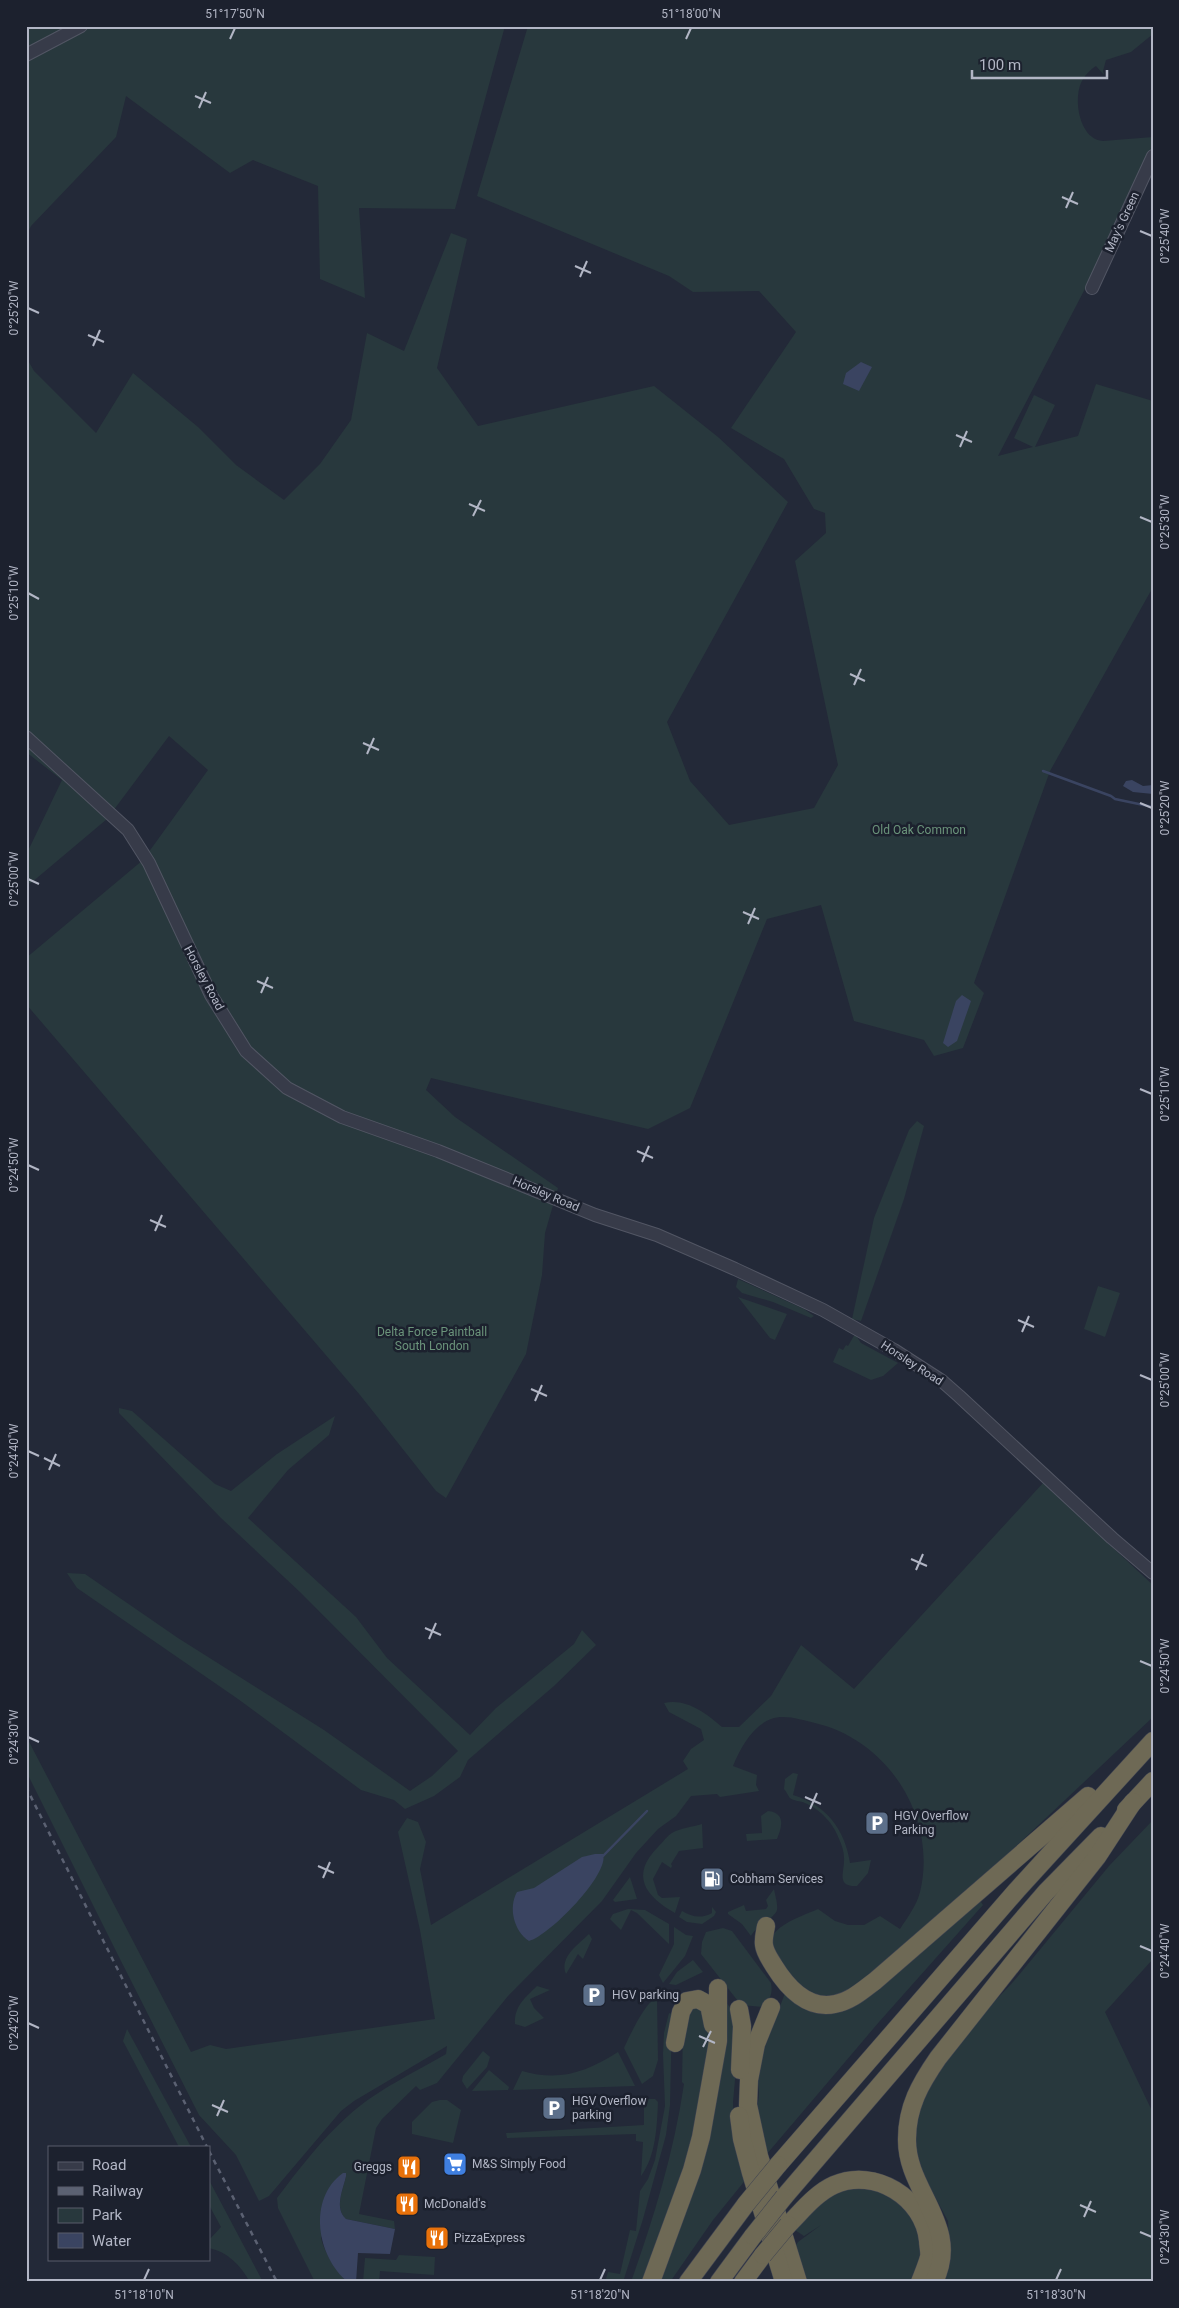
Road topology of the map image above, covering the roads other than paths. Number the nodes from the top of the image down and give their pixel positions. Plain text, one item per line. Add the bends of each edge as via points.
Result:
1 (81, 26) edge
2 (26, 55) edge
3 (1153, 156) edge
4 (1092, 288) dead end
5 (26, 737) edge
6 (1153, 1573) edge
7 (1153, 1741) edge
8 (1153, 1781) edge
9 (1133, 1802) junction
10 (766, 1926) dead end
11 (718, 1988) dead end
12 (771, 2007) dead end
13 (739, 2009) dead end
14 (675, 2043) dead end
15 (715, 2056) junction
16 (651, 2282) edge
17 (688, 2282) edge
18 (719, 2282) edge
19 (743, 2282) edge
20 (784, 2282) edge
21 (798, 2282) edge
22 (920, 2282) edge
23 (934, 2282) edge

1 - 2 street
3 - 4 street, May's Green
5 - 6 street, Horsley Road via 128,830 149,863 211,995 246,1051 287,1088 342,1117 438,1150 578,1208 657,1235 823,1310 920,1366 953,1391
7 - 10 highway via 876,1981 847,2000 818,2004 790,1989 765,1952 763,1938
7 - 17 highway, bridge via 1016,1890 778,2165
8 - 9 highway
9 - 18 highway, bridge via 1046,1892 784,2197
9 - 23 highway via 1097,1857 920,2084 910,2112 907,2141 912,2166 942,2238 941,2263
11 - 15 highway via 719,2029
12 - 21 highway via 756,2044 748,2105 759,2156
13 - 20 highway via 742,2026 738,2111 742,2139
14 - 15 highway via 687,2001 704,2001 712,2013
15 - 16 highway via 695,2161
19 - 22 highway, bridge via 788,2225 815,2197 835,2185 856,2181 878,2182 900,2193 917,2208 927,2230 929,2256

